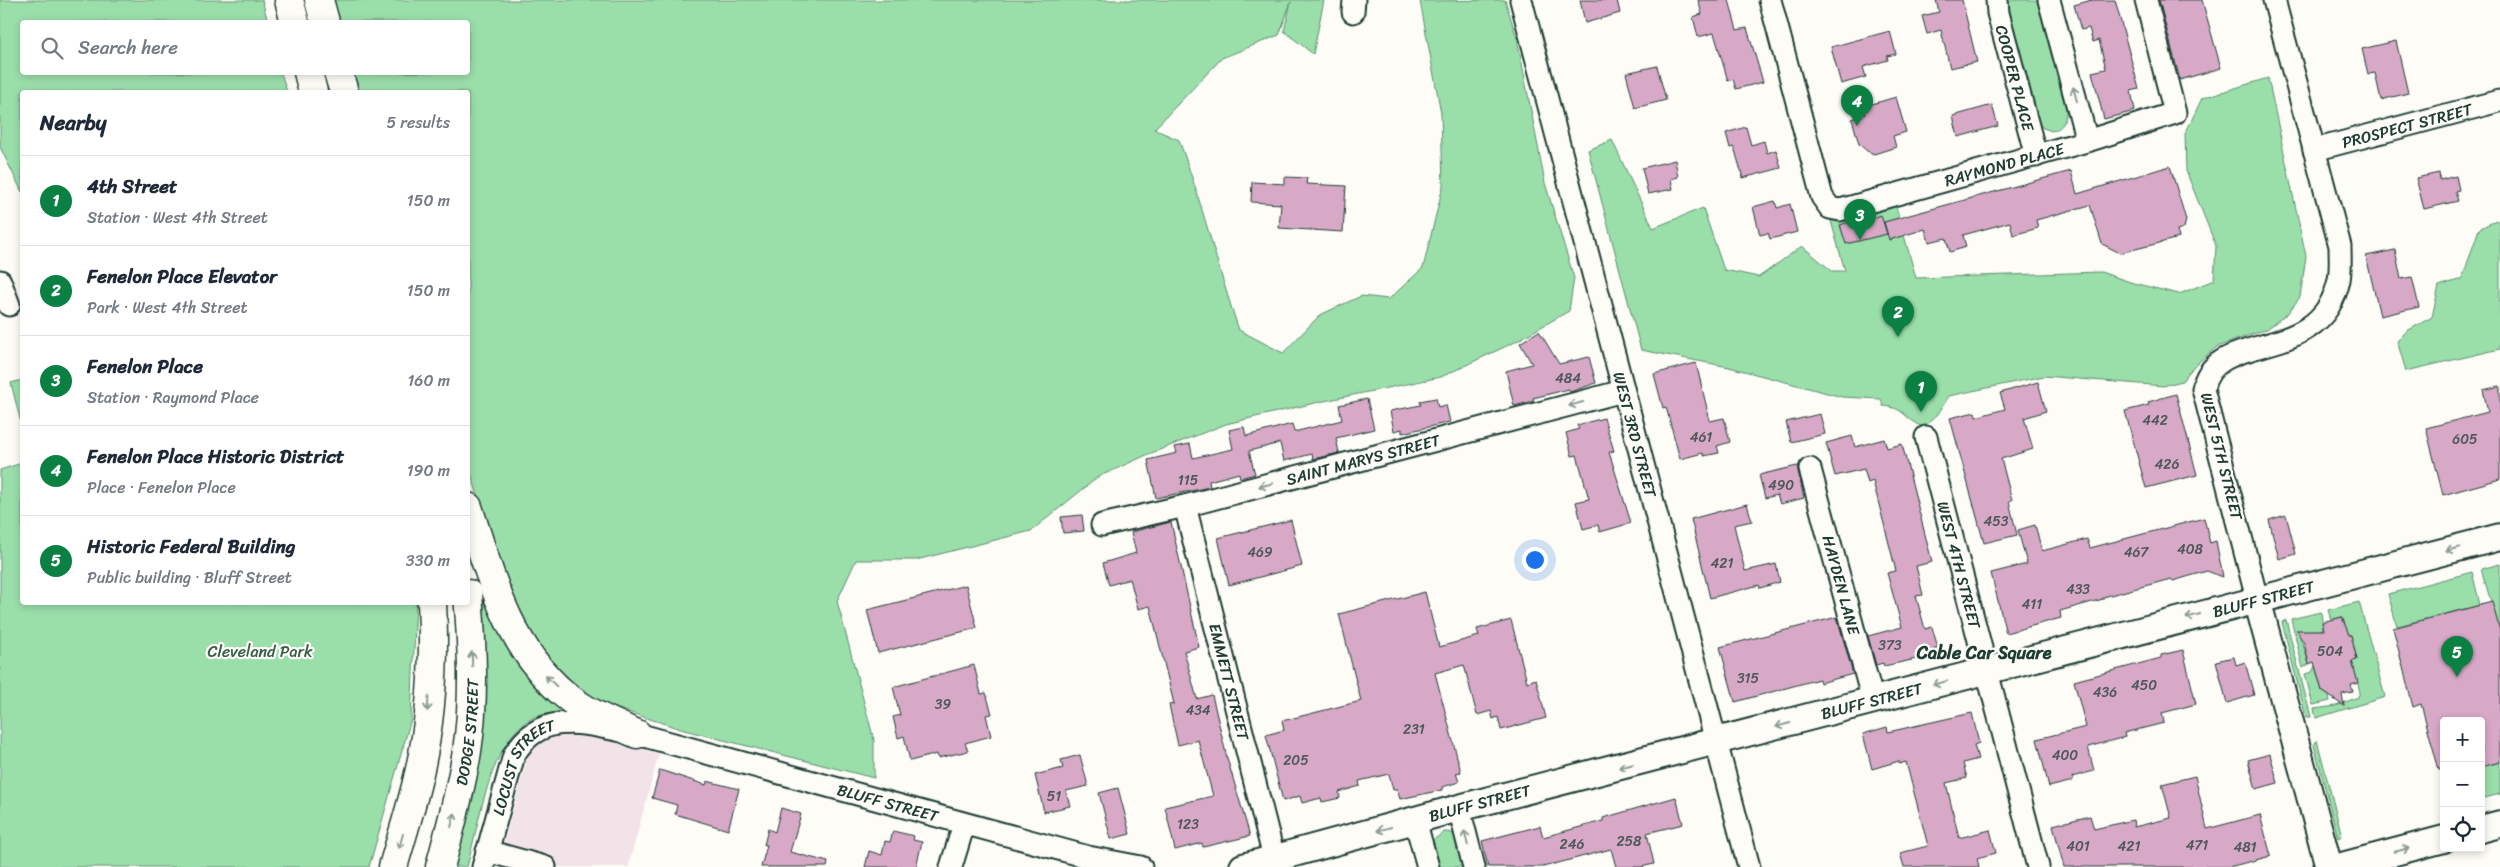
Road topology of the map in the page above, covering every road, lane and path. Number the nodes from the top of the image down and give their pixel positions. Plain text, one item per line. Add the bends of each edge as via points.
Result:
1 (289, 0) edge
2 (319, 0) edge
3 (1522, 0) edge
4 (1770, 0) edge
5 (1997, 0) edge
6 (2050, 0) edge
7 (2146, 0) edge
8 (2274, 0) edge
9 (294, 20) edge
10 (324, 20) edge
11 (309, 75) edge
12 (339, 75) edge
13 (312, 90) edge
14 (343, 90) edge
15 (2499, 101) edge
16 (2087, 141) junction
17 (2314, 150) junction
18 (2036, 156) junction
19 (0, 281) edge
20 (9, 305) dead end
21 (1623, 391) junction
22 (1926, 437) dead end
23 (1810, 469) dead end
24 (1185, 506) junction
25 (470, 513) edge
26 (1102, 525) dead end
27 (2500, 537) edge
28 (2257, 599) junction
29 (432, 605) edge
30 (469, 605) edge
31 (1987, 670) junction
32 (1873, 701) junction
33 (638, 734) junction
34 (1717, 742) junction
35 (1459, 808) junction
36 (1415, 820) junction
37 (964, 824) junction
38 (2500, 824) edge
39 (2485, 828) edge
40 (2440, 840) edge
41 (1088, 857) junction
42 (1274, 858) junction
43 (485, 859) edge
44 (393, 867) edge
45 (440, 867) edge
46 (545, 867) edge
47 (951, 867) edge
48 (1110, 867) edge
49 (1141, 867) edge
50 (1243, 867) edge
51 (1428, 867) edge
52 (1474, 867) edge
53 (1750, 867) edge
54 (2038, 867) edge
55 (2329, 867) edge
56 (2338, 867) edge

1 - 9 highway
2 - 10 highway
3 - 21 street, WEST 3RD STREET
4 - 18 street, RAYMOND PLACE via 1822,197 1830,208 1846,209
5 - 18 street, COOPER PLACE
16 -> 6 street
7 - 16 street, RAYMOND PLACE via 2176,113
8 - 17 street, WEST 5TH STREET
11 - 13 highway
12 - 14 highway
15 - 17 street, PROSPECT STREET
16 - 18 street, RAYMOND PLACE
17 - 28 street, WEST 5TH STREET via 2340,246 2339,281 2329,306 2316,321 2287,340 2218,361 2209,369 2203,389
19 - 20 street
21 -> 24 street, SAINT MARYS STREET
21 - 34 street, WEST 3RD STREET
22 - 31 street, WEST 4TH STREET
23 - 32 street, HAYDEN LANE
24 - 26 street, SAINT MARYS STREET
24 - 42 street, EMMETT STREET
33 -> 25 highway via 604,719 565,695 527,654 511,627
27 -> 28 main road, BLUFF STREET
28 -> 31 main road, BLUFF STREET
28 - 55 main road, WEST 5TH STREET
29 -> 44 highway via 433,648 426,729 418,781
45 -> 30 highway, DODGE STREET via 467,751 472,660
31 -> 32 main road, BLUFF STREET
31 - 54 street, WEST 4TH STREET
32 -> 34 main road, BLUFF STREET
33 - 37 street, BLUFF STREET
33 - 43 street, LOCUST STREET via 568,723 557,723 532,733 514,755
34 -> 35 main road, BLUFF STREET
34 - 53 street, WEST 3RD STREET
35 - 36 main road, BLUFF STREET
52 -> 35 street
36 -> 42 main road, BLUFF STREET
36 - 51 street
37 - 41 street, BLUFF STREET
37 - 47 street
38 - 39 main road
56 -> 40 main road
41 - 48 street
41 - 49 street, BLUFF STREET
42 - 50 main road, BLUFF STREET
43 - 46 street

